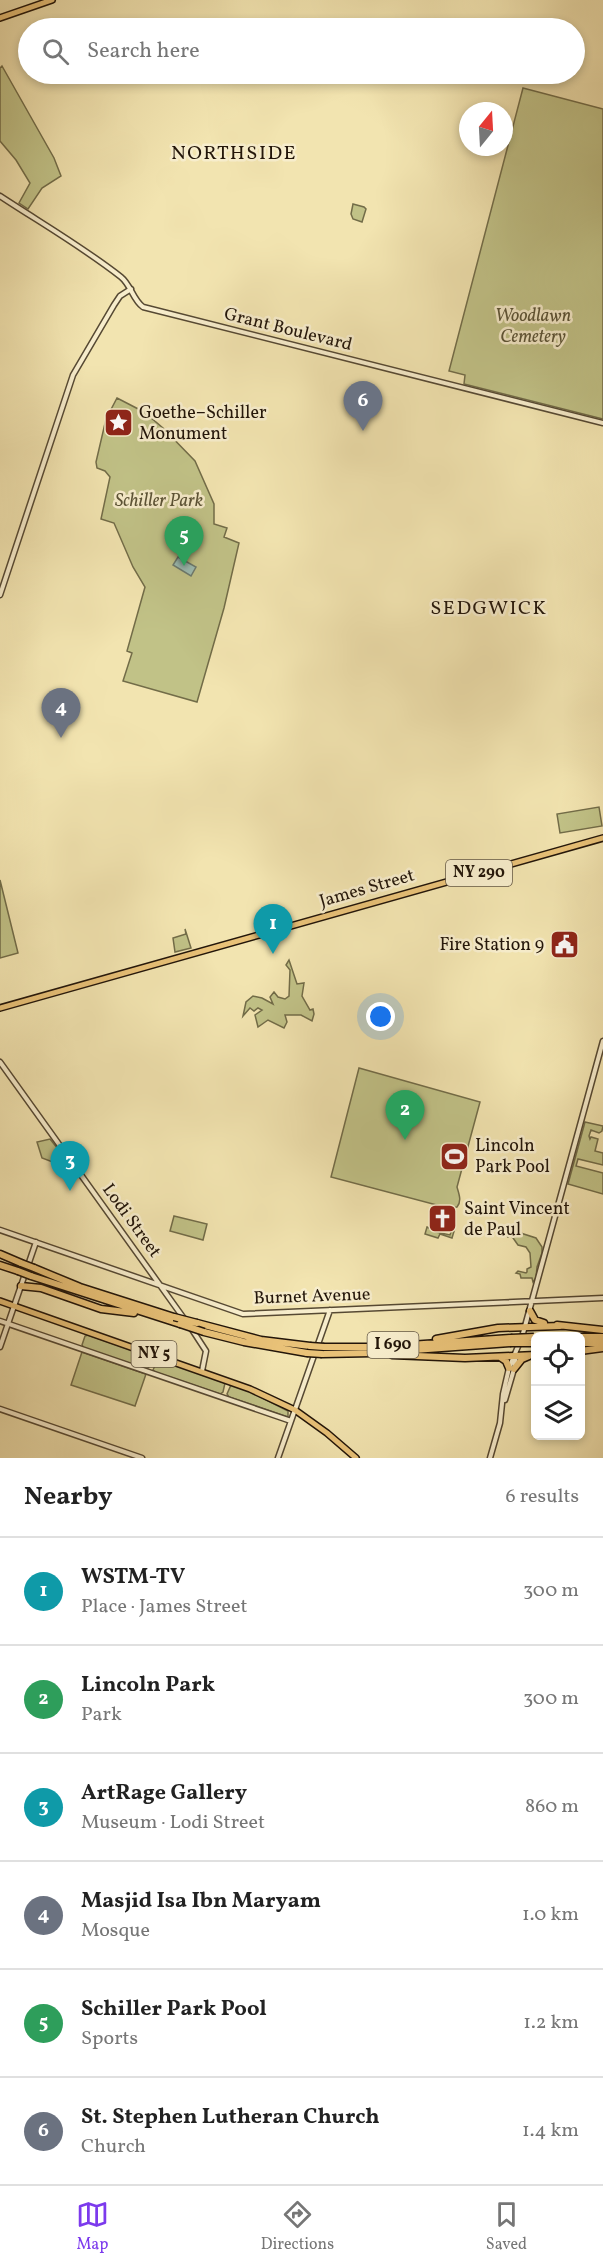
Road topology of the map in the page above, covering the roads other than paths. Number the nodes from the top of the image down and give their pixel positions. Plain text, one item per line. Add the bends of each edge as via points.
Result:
1 (52, 0) edge
2 (0, 18) edge
3 (0, 196) edge
4 (130, 289) junction
5 (603, 423) edge
6 (0, 595) edge
7 (603, 838) edge
8 (0, 1008) edge
9 (603, 1041) edge
10 (0, 1062) edge
11 (0, 1230) edge
12 (36, 1242) junction
13 (0, 1255) edge
14 (0, 1266) edge
15 (159, 1284) junction
16 (21, 1286) junction
17 (173, 1289) junction
18 (168, 1296) junction
19 (603, 1298) edge
20 (0, 1301) edge
21 (532, 1301) junction
22 (14, 1306) junction
23 (330, 1310) junction
24 (530, 1311) junction
25 (144, 1313) junction
26 (0, 1321) edge
27 (8, 1324) junction
28 (560, 1326) junction
29 (525, 1328) junction
30 (603, 1330) edge
31 (585, 1337) edge
32 (603, 1337) edge
33 (511, 1340) junction
34 (531, 1340) edge
35 (411, 1344) junction
36 (585, 1344) edge
37 (603, 1346) edge
38 (0, 1347) edge
39 (308, 1349) junction
40 (585, 1349) edge
41 (323, 1350) junction
42 (373, 1353) junction
43 (515, 1355) junction
44 (531, 1355) edge
45 (531, 1356) edge
46 (500, 1357) junction
47 (512, 1368) junction
48 (202, 1371) junction
49 (0, 1410) edge
50 (295, 1410) junction
51 (291, 1421) junction
52 (142, 1458) edge
53 (278, 1458) edge
54 (356, 1458) edge
55 (490, 1458) edge

1 - 2 main road
3 - 4 street, Grant Boulevard via 87,252 122,278
4 - 5 street, Grant Boulevard via 139,304 147,308
4 - 6 street via 114,305 73,375
7 - 8 main road, James Street / NY 290
9 - 21 street
10 - 15 street, Lodi Street
11 - 12 street, Burnet Avenue
12 - 15 street, Burnet Avenue
12 - 16 street
13 - 39 highway, I 690, bridge via 80,1287 174,1317 239,1336
14 - 25 highway, I 690, bridge
15 - 17 street, Burnet Avenue
15 - 18 street, Lodi Street
16 - 22 street
16 - 25 highway via 38,1287 107,1310
17 - 18 street
17 - 23 street, Burnet Avenue via 243,1314
18 - 48 street, Lodi Street via 204,1348
19 - 21 street, Burnet Avenue
20 - 22 main road, NY 5
21 - 23 street, Burnet Avenue
21 - 24 street
22 - 27 street
22 - 48 main road, NY 5
23 - 50 street
24 - 28 highway via 538,1322
24 - 29 street
25 - 39 highway, I 690, bridge via 244,1342
26 - 27 street
27 - 38 street
27 - 51 street
28 - 29 highway
28 - 30 highway
29 - 35 highway via 480,1330
29 - 43 street
31 - 32 highway
33 - 34 highway, I 690, bridge
33 - 35 highway, I 690
33 - 42 highway, I 690
35 - 41 highway, I 690
36 - 37 highway
37 - 40 highway
39 - 41 highway, I 690, bridge
41 - 42 highway, I 690
42 - 46 highway
43 - 44 highway
43 - 46 highway
43 - 47 street
45 - 47 highway
46 - 47 highway
47 - 55 street
48 - 50 main road, NY 5
49 - 52 street
50 - 51 street
50 - 54 main road, NY 5
51 - 53 street

